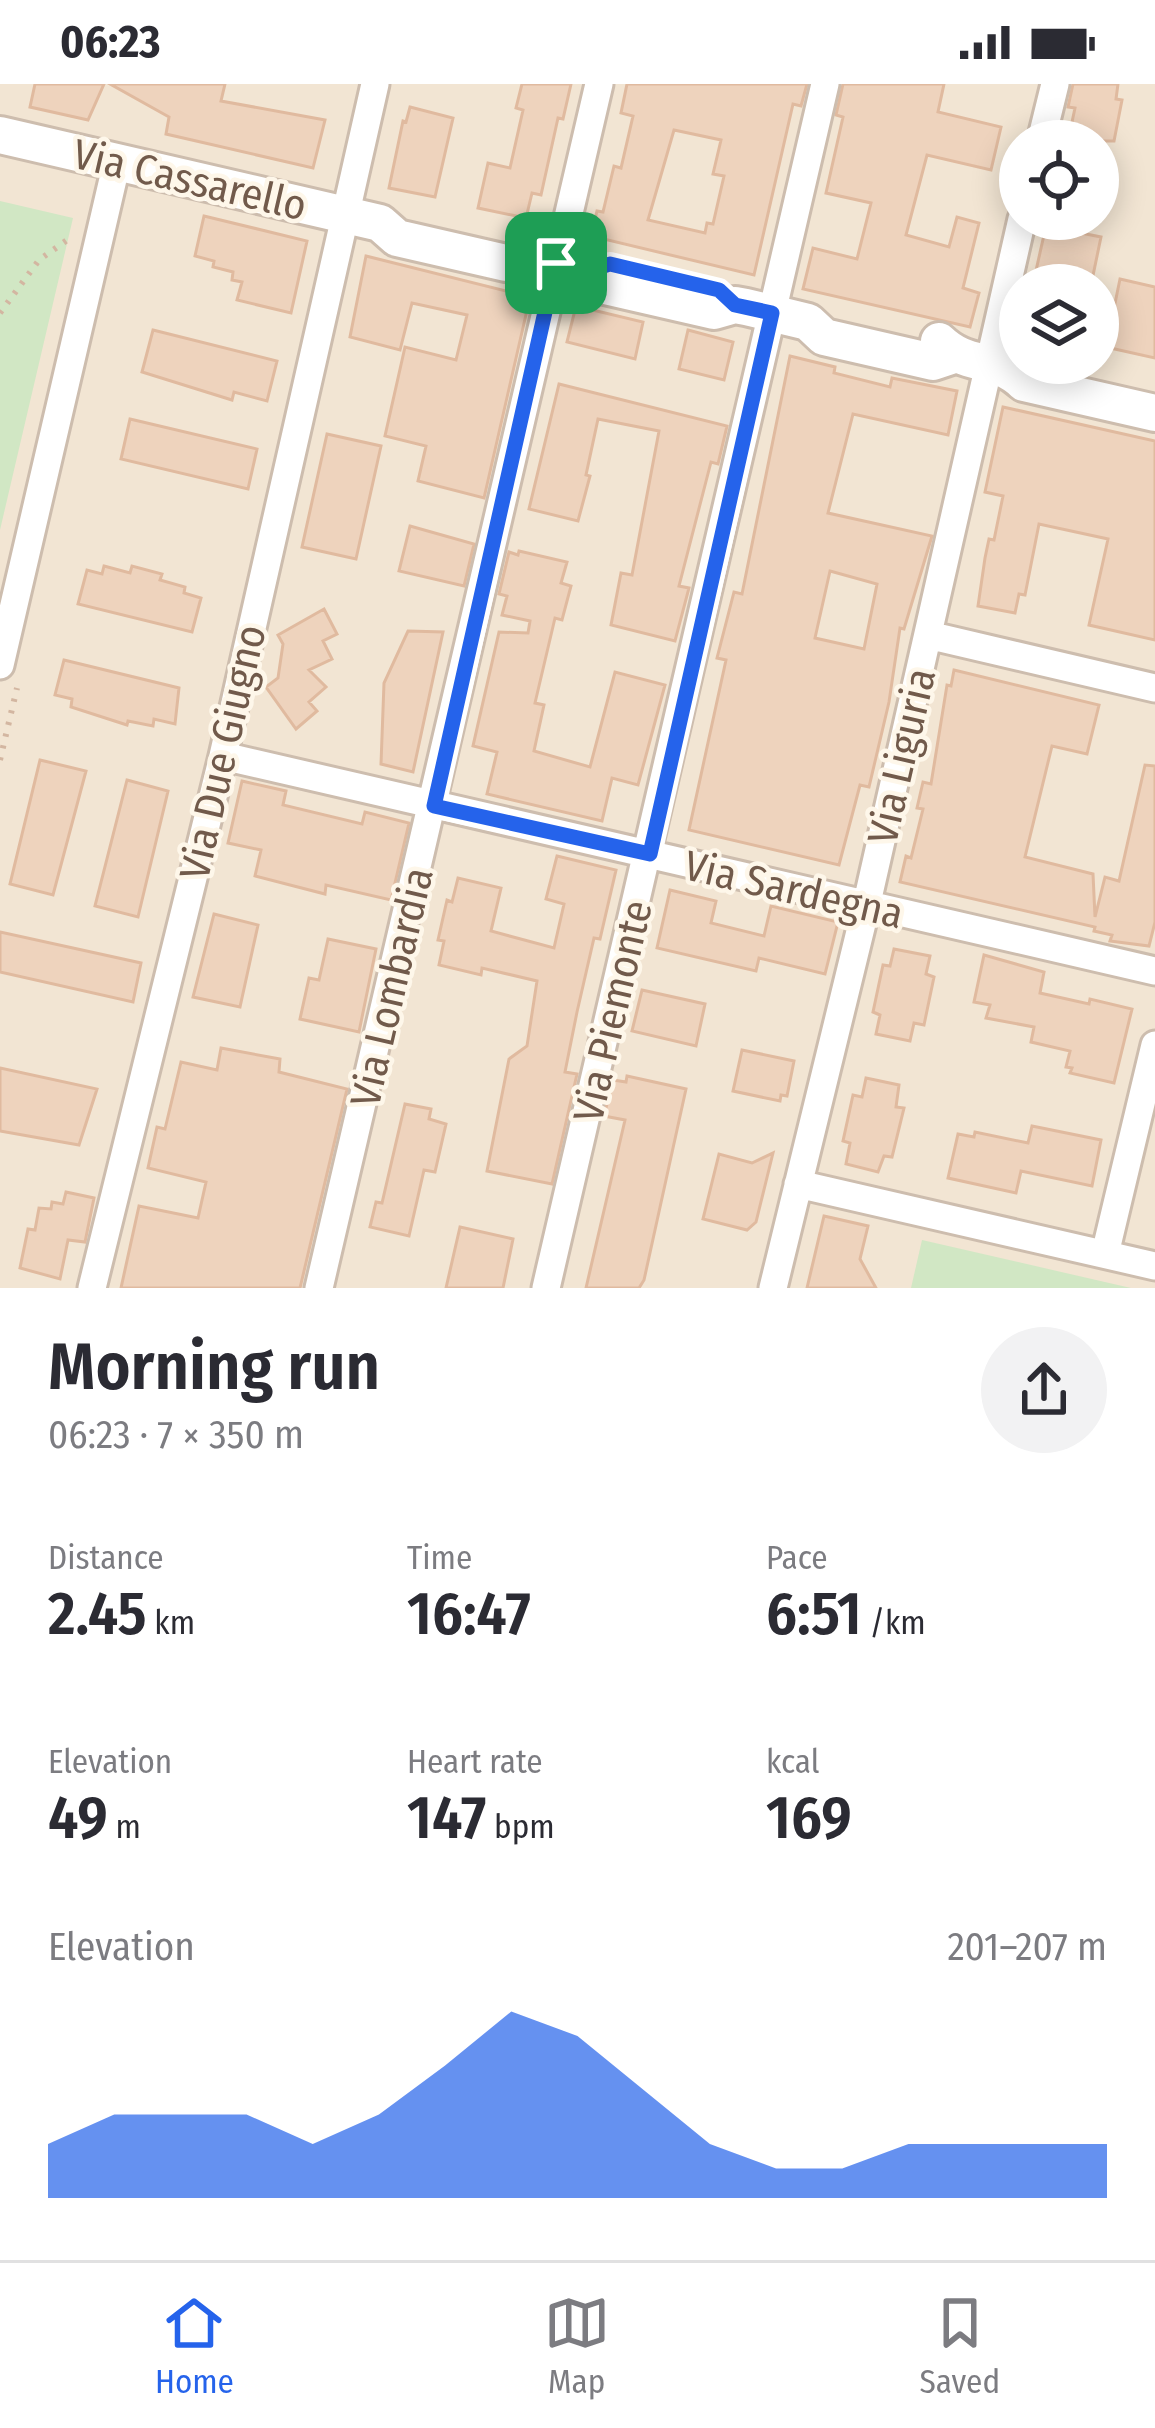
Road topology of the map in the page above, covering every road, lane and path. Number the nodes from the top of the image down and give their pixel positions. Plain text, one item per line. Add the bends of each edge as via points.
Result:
1 (375, 84) edge
2 (599, 84) edge
3 (825, 84) edge
4 (1055, 84) edge
5 (1046, 120) edge
6 (0, 135) edge
7 (117, 162) junction
8 (362, 219) junction
9 (76, 222) dead end
10 (558, 264) junction
11 (772, 313) junction
12 (0, 314) edge
13 (999, 361) edge
14 (999, 373) edge
15 (1028, 384) edge
16 (1118, 384) edge
17 (1155, 391) edge
18 (1155, 413) edge
19 (4, 627) edge
20 (928, 635) junction
21 (0, 664) edge
22 (1155, 688) edge
23 (223, 756) junction
24 (434, 806) junction
25 (650, 854) junction
26 (866, 907) junction
27 (1155, 970) edge
28 (1155, 1046) edge
29 (798, 1184) junction
30 (1105, 1254) junction
31 (1155, 1266) edge
32 (92, 1288) edge
33 (319, 1288) edge
34 (546, 1288) edge
35 (773, 1288) edge

1 - 8 street, Via Due Giugno
2 - 10 street, Via Lombardia
3 - 11 street, Via Piemonte
4 - 5 street
6 - 7 street, Via Cassarello
7 - 8 street, Via Cassarello
7 - 19 street
8 - 10 street, Via Cassarello via 424,221 511,242
8 - 23 street, Via Due Giugno
9 - 12 path via 72,237 39,260
10 - 11 street, Via Cassarello via 605,286 714,311 735,305
10 - 24 street, Via Lombardia
11 - 13 street, Via Cassarello via 808,322 829,315
11 - 25 street, Via Piemonte
14 - 20 street, Via Liguria
15 - 18 street, Via Cassarello
16 - 17 street, Via Cassarello
19 - 21 street
20 - 22 street
20 - 26 street, Via Liguria
23 - 24 street, Via Sardegna
23 - 32 street, Via Due Giugno
24 - 25 street, Via Sardegna
24 - 33 street, Via Lombardia
25 - 26 street, Via Sardegna
25 - 34 street, Via Piemonte
26 - 27 street, Via Sardegna
26 - 29 street, Via Liguria
28 - 30 street
29 - 30 street
29 - 35 street, Via Liguria
30 - 31 street

